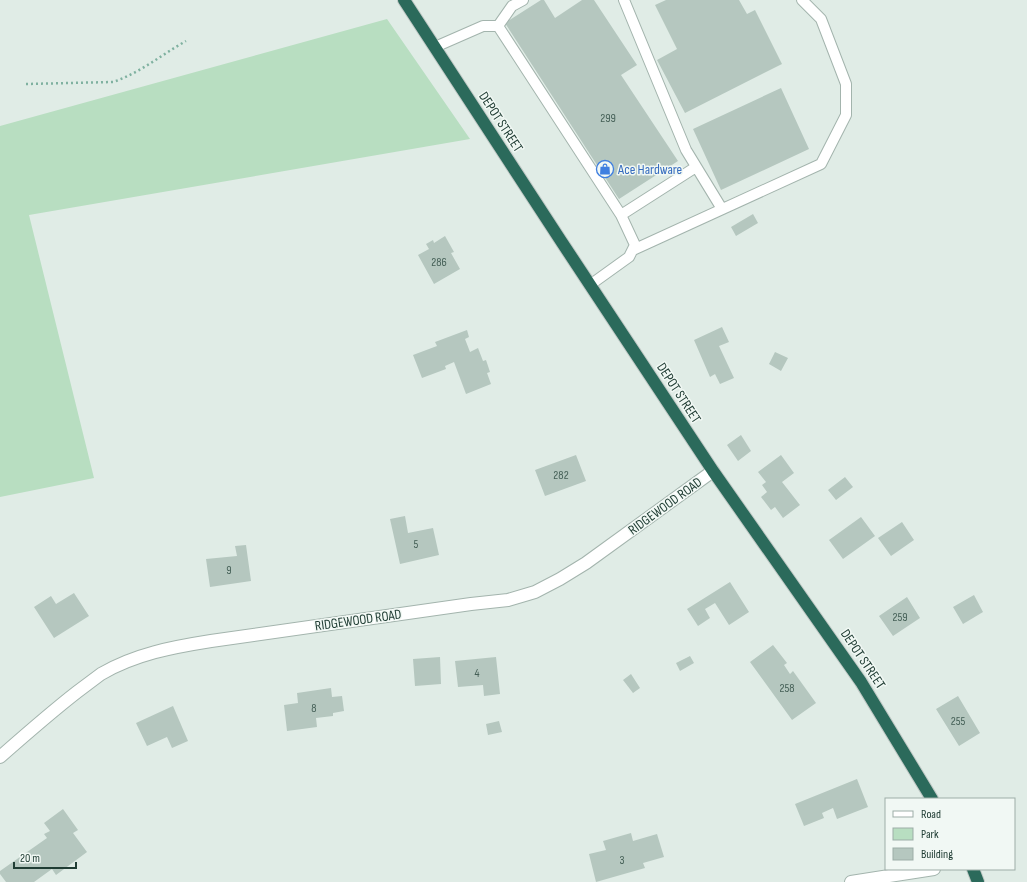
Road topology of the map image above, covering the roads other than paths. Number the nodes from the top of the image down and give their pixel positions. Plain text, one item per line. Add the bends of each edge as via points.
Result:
1 (404, 0) edge
2 (523, 0) edge
3 (624, 0) edge
4 (802, 0) edge
5 (498, 26) junction
6 (435, 47) junction
7 (696, 167) junction
8 (722, 209) junction
9 (621, 215) junction
10 (633, 250) junction
11 (590, 285) junction
12 (713, 472) junction
13 (0, 757) edge
14 (931, 798) edge
15 (928, 870) edge
16 (973, 870) edge
17 (851, 882) edge
18 (978, 882) edge

1 - 6 highway, DEPOT STREET
2 - 5 lane via 512,6
3 - 7 lane via 686,150
4 - 8 lane via 821,19 846,84 846,115 822,164
5 - 6 lane via 483,26
5 - 9 lane
6 - 11 highway, DEPOT STREET
7 - 8 lane
7 - 9 lane
8 - 10 lane
9 - 10 lane via 635,245
10 - 11 lane via 629,257
11 - 12 highway, DEPOT STREET
12 - 13 street, RIDGEWOOD ROAD via 586,563 534,592 508,600 211,641 153,652 101,674
12 - 14 highway, DEPOT STREET via 861,682
15 - 17 street
16 - 18 highway

